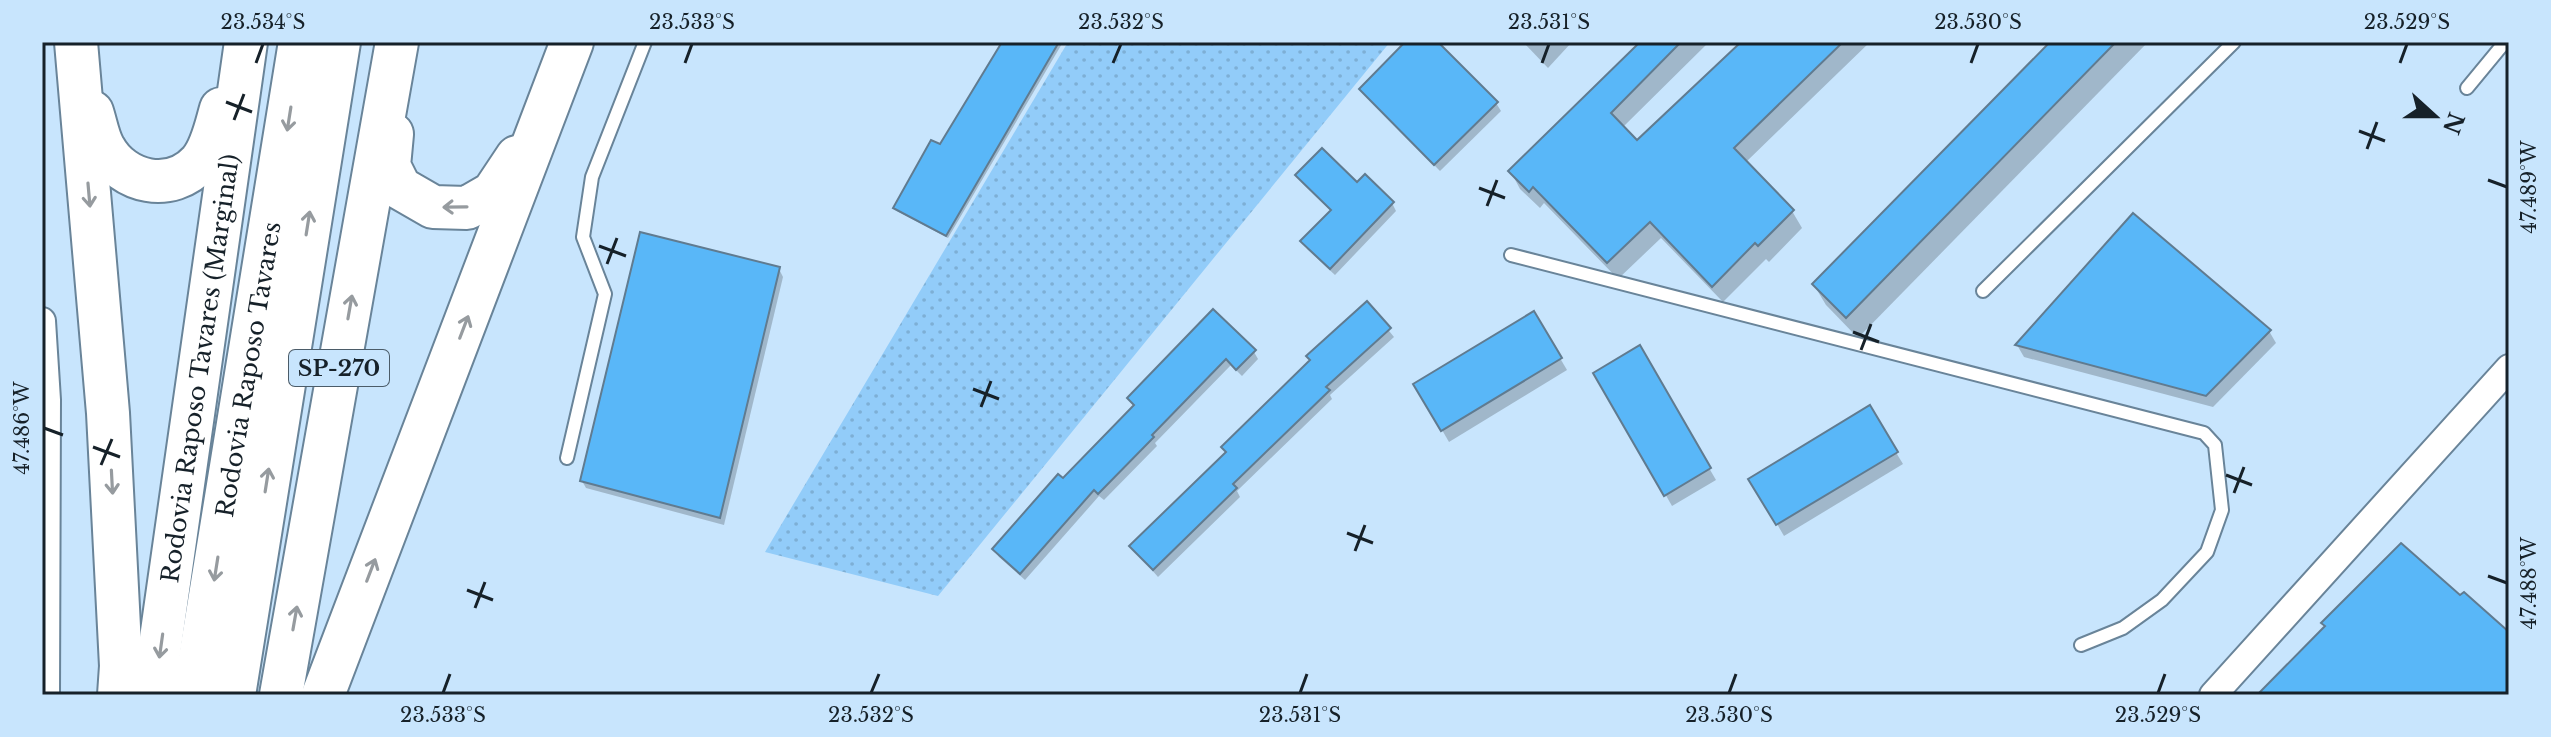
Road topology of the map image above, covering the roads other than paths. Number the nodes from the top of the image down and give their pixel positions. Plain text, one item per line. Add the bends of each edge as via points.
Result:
1 (239, 42) edge
2 (246, 42) edge
3 (301, 42) edge
4 (338, 42) edge
5 (398, 42) edge
6 (572, 42) edge
7 (645, 42) edge
8 (2234, 42) edge
9 (2505, 42) edge
10 (77, 52) edge
11 (2467, 88) dead end
12 (544, 116) junction
13 (1511, 255) dead end
14 (1983, 291) dead end
15 (42, 321) edge
16 (2509, 368) edge
17 (44, 399) edge
18 (567, 458) dead end
19 (2081, 645) dead end
20 (46, 695) edge
21 (119, 695) edge
22 (153, 695) edge
23 (195, 695) edge
24 (233, 695) edge
25 (281, 695) edge
26 (323, 695) edge
27 (2213, 695) edge

1 - 10 highway via 209,146 187,172 168,180 134,177 109,156
2 -> 22 highway, Rodovia Raposo Tavares (Marginal)
3 -> 23 highway, Rodovia Raposo Tavares
24 -> 4 highway, Rodovia Raposo Tavares / SP-270
12 -> 5 highway via 493,193 467,208 433,207 400,188 389,166
25 -> 5 highway, SP-270
6 - 12 highway
7 - 18 lane via 592,177 583,237 605,294
8 - 14 lane
9 - 11 lane
10 -> 21 highway via 108,413
26 -> 12 highway
13 - 19 lane via 2204,433 2215,445 2222,510 2207,552 2162,600 2123,628
15 - 17 street
16 - 27 street
17 - 20 street

